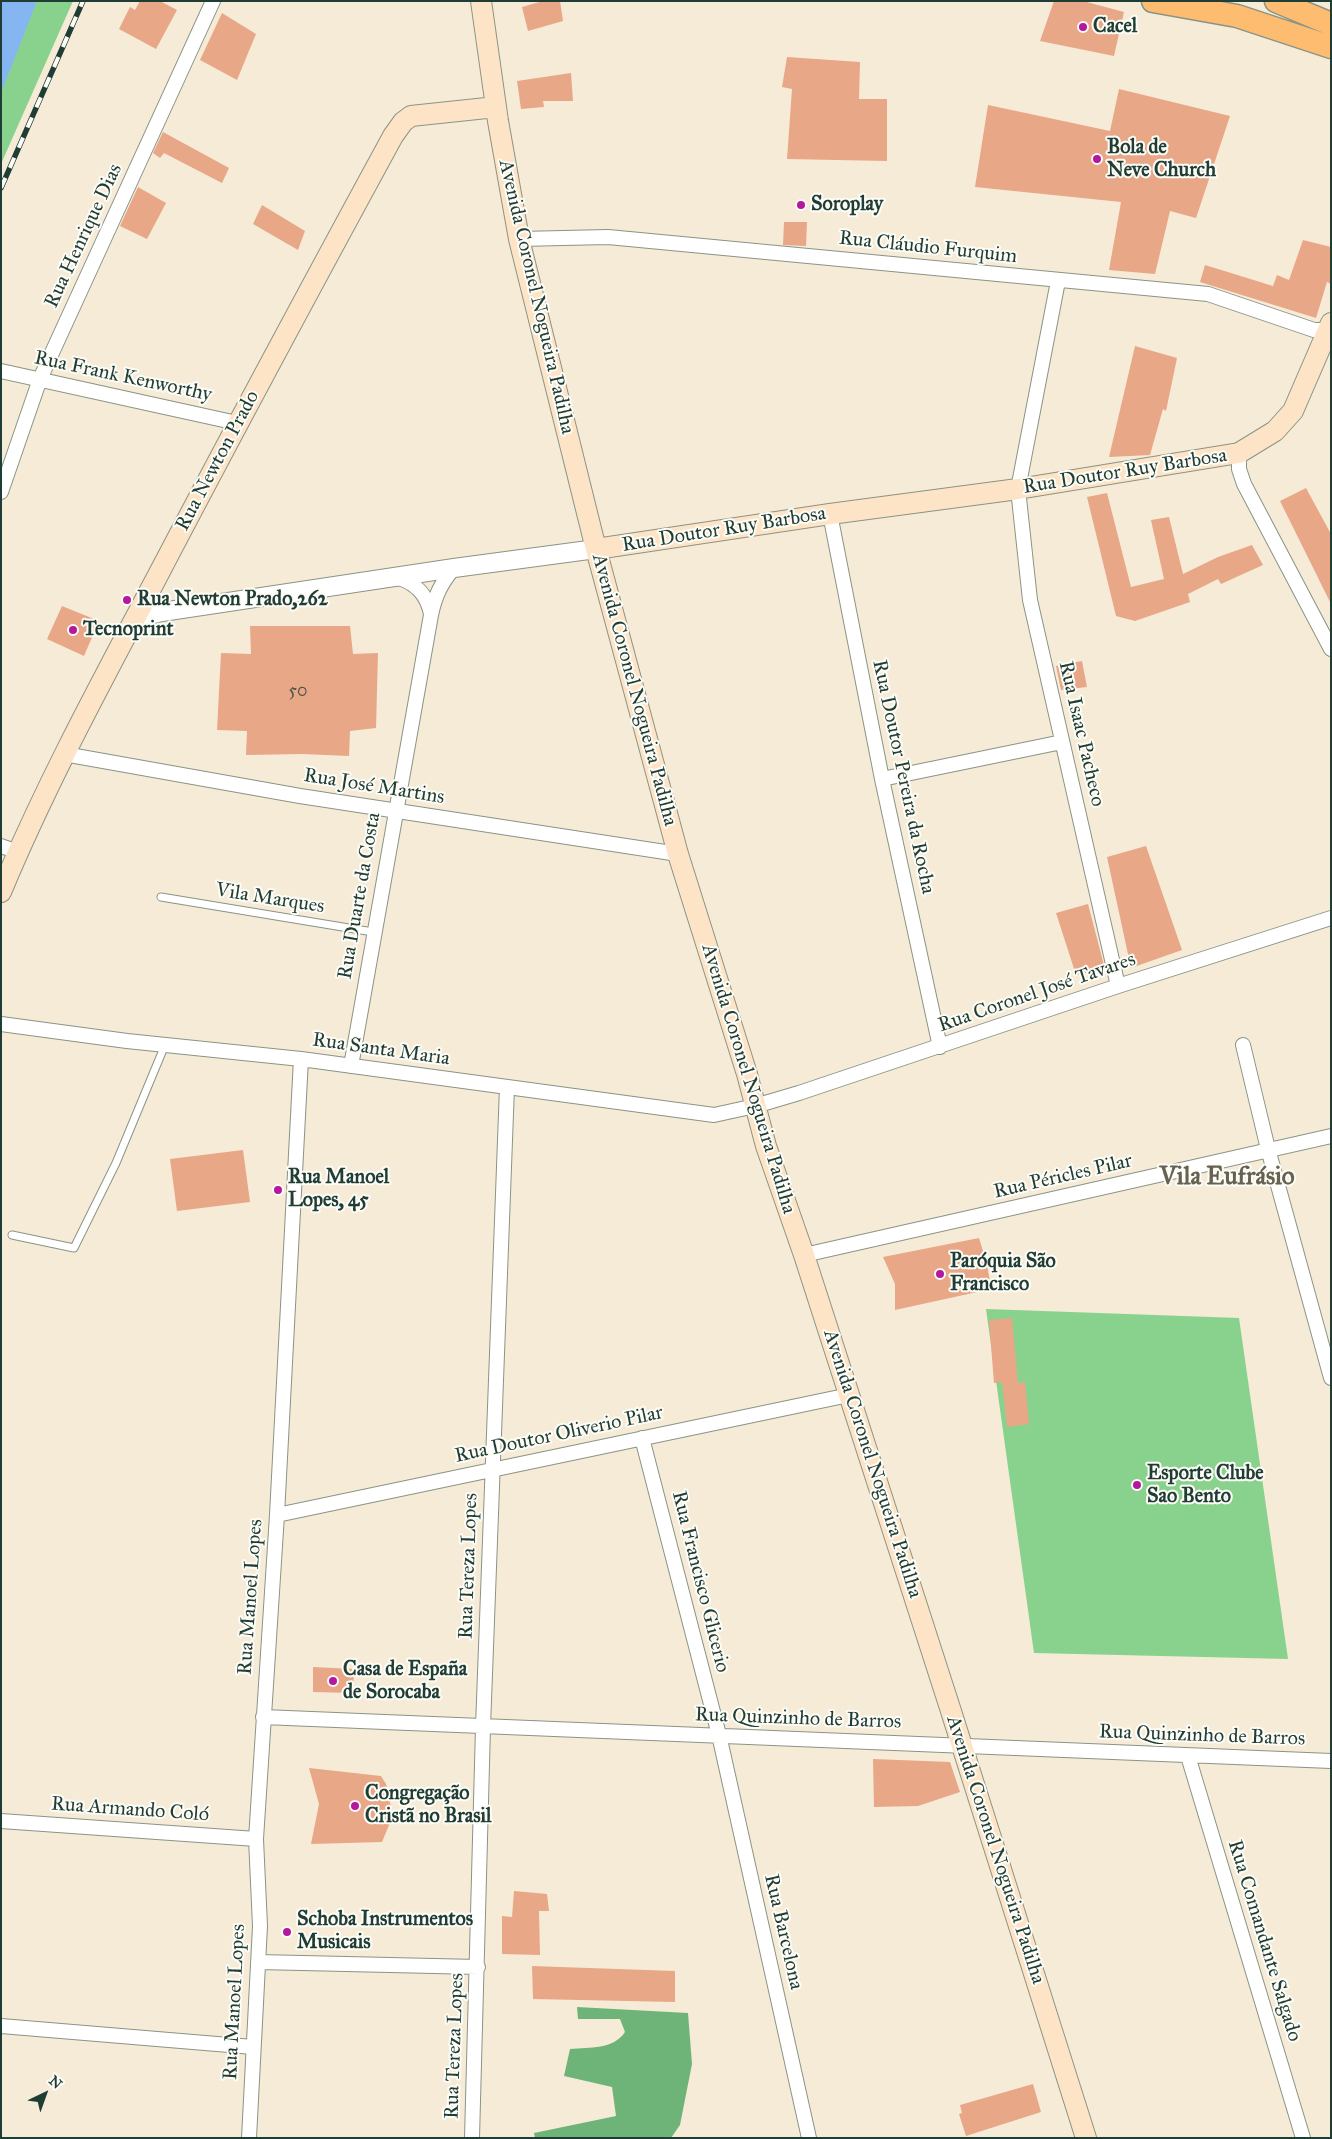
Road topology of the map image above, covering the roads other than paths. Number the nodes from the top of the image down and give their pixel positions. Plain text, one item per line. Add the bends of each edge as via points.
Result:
1 (213, 1) edge
2 (481, 1) edge
3 (1153, 1) edge
4 (1267, 1) edge
5 (1276, 1) edge
6 (1237, 16) junction
7 (1331, 24) edge
8 (1331, 47) edge
9 (496, 107) junction
10 (519, 239) junction
11 (1058, 281) junction
12 (1329, 327) edge
13 (1, 371) edge
14 (40, 379) junction
15 (237, 423) junction
16 (1241, 452) junction
17 (1018, 489) junction
18 (1, 492) edge
19 (830, 514) junction
20 (596, 549) junction
21 (454, 568) junction
22 (399, 578) junction
23 (155, 580) junction
24 (179, 610) junction
25 (431, 615) junction
26 (133, 621) junction
27 (1325, 626) edge
28 (1331, 649) edge
29 (1062, 742) junction
30 (64, 754) junction
31 (882, 779) junction
32 (396, 810) junction
33 (10, 849) edge
34 (678, 854) junction
35 (1, 892) edge
36 (161, 897) dead end
37 (1331, 918) edge
38 (373, 932) junction
39 (1118, 986) junction
40 (1, 1024) edge
41 (165, 1045) junction
42 (1243, 1045) dead end
43 (940, 1047) junction
44 (301, 1059) junction
45 (350, 1066) junction
46 (507, 1087) junction
47 (755, 1106) junction
48 (1331, 1136) edge
49 (1268, 1149) junction
50 (12, 1235) dead end
51 (804, 1256) junction
52 (1331, 1378) edge
53 (849, 1395) junction
54 (642, 1438) junction
55 (494, 1470) junction
56 (277, 1515) junction
57 (263, 1718) junction
58 (483, 1727) junction
59 (718, 1735) junction
60 (962, 1746) junction
61 (1188, 1756) junction
62 (1331, 1761) edge
63 (1, 1822) edge
64 (256, 1839) junction
65 (258, 1962) junction
66 (478, 1967) junction
67 (1, 2026) edge
68 (253, 2047) junction
69 (249, 2138) edge
70 (472, 2138) edge
71 (809, 2138) edge
72 (1086, 2138) edge
73 (1302, 2138) edge

1 - 14 street, Rua Henrique Dias
2 - 9 main road, Avenida Coronel Nogueira Padilha
3 - 6 main road
4 - 6 main road via 1250,15
5 - 7 main road
6 - 8 main road
9 - 10 main road, Avenida Coronel Nogueira Padilha
9 - 15 main road, Rua Newton Prado via 411,116 403,122 392,136
10 - 11 street, Rua Cláudio Furquim via 608,237
10 - 20 main road, Avenida Coronel Nogueira Padilha
11 - 12 street, Rua Cláudio Furquim via 1208,294 1314,330
11 - 17 street, Rua Isaac Pacheco
12 - 16 main road via 1293,411 1275,431
13 - 14 street, Rua Frank Kenworthy
14 - 15 street, Rua Frank Kenworthy
14 - 18 street, Rua Henrique Dias
15 - 23 main road, Rua Newton Prado
16 - 17 main road, Rua Doutor Ruy Barbosa
16 - 27 street via 1239,469 1244,484
17 - 19 main road, Rua Doutor Ruy Barbosa
17 - 29 street, Rua Isaac Pacheco via 1030,600
19 - 20 main road, Rua Doutor Ruy Barbosa
19 - 31 street, Rua Doutor Pereira da Rocha
20 - 21 street, Rua Doutor Ruy Barbosa
20 - 34 main road, Avenida Coronel Nogueira Padilha
21 - 22 street, Rua Doutor Ruy Barbosa
21 - 25 street, Rua Duarte da Costa via 442,582
22 - 24 street, Rua Doutor Ruy Barbosa
22 - 25 street via 418,588 429,605
23 - 24 street via 155,590 162,602
23 - 26 main road, Rua Newton Prado
24 - 26 street, Rua Doutor Ruy Barbosa
25 - 32 street, Rua Duarte da Costa
26 - 30 main road, Rua Newton Prado
27 - 28 street
29 - 31 street
29 - 39 street, Rua Isaac Pacheco
30 - 32 street, Rua José Martins
30 - 33 main road, Rua Newton Prado
31 - 43 street, Rua Doutor Pereira da Rocha
32 - 34 street, Rua José Martins
32 - 38 street, Rua Duarte da Costa
33 - 35 main road, Rua Newton Prado
34 - 47 main road, Avenida Coronel Nogueira Padilha
36 - 38 lane, Vila Marques
37 - 39 street, Rua Coronel José Tavares
38 - 45 street, Rua Duarte da Costa
39 - 43 street, Rua Coronel José Tavares
40 - 41 street, Rua Santa Maria
41 - 44 street, Rua Santa Maria
41 - 50 lane via 116,1163 74,1248
42 - 49 street
43 - 47 street, Rua Coronel José Tavares
44 - 45 street, Rua Santa Maria
44 - 56 street, Rua Manoel Lopes
45 - 46 street, Rua Santa Maria
46 - 47 street, Rua Santa Maria via 714,1114
46 - 55 street, Rua Tereza Lopes
47 - 51 main road, Avenida Coronel Nogueira Padilha
48 - 49 street, Rua Péricles Pilar
49 - 51 street, Rua Péricles Pilar
49 - 52 street
51 - 53 main road, Avenida Coronel Nogueira Padilha
53 - 54 street, Rua Doutor Oliverio Pilar
53 - 60 main road, Avenida Coronel Nogueira Padilha
54 - 55 street, Rua Doutor Oliverio Pilar
54 - 59 street, Rua Francisco Glicerio
55 - 56 street, Rua Doutor Oliverio Pilar
55 - 58 street, Rua Tereza Lopes
56 - 57 street, Rua Manoel Lopes
57 - 58 street, Rua Quinzinho de Barros
57 - 64 street, Rua Manoel Lopes
58 - 59 street, Rua Quinzinho de Barros
58 - 66 street, Rua Tereza Lopes
59 - 60 street, Rua Quinzinho de Barros
59 - 71 street, Rua Barcelona
60 - 61 street, Rua Quinzinho de Barros
60 - 72 main road, Avenida Coronel Nogueira Padilha
61 - 62 street, Rua Quinzinho de Barros
61 - 73 street, Rua Comandante Salgado
63 - 64 street, Rua Armando Coló
64 - 65 street, Rua Manoel Lopes via 260,1926
65 - 66 street
65 - 68 street, Rua Manoel Lopes
66 - 70 street, Rua Tereza Lopes
67 - 68 street
68 - 69 street, Rua Manoel Lopes

